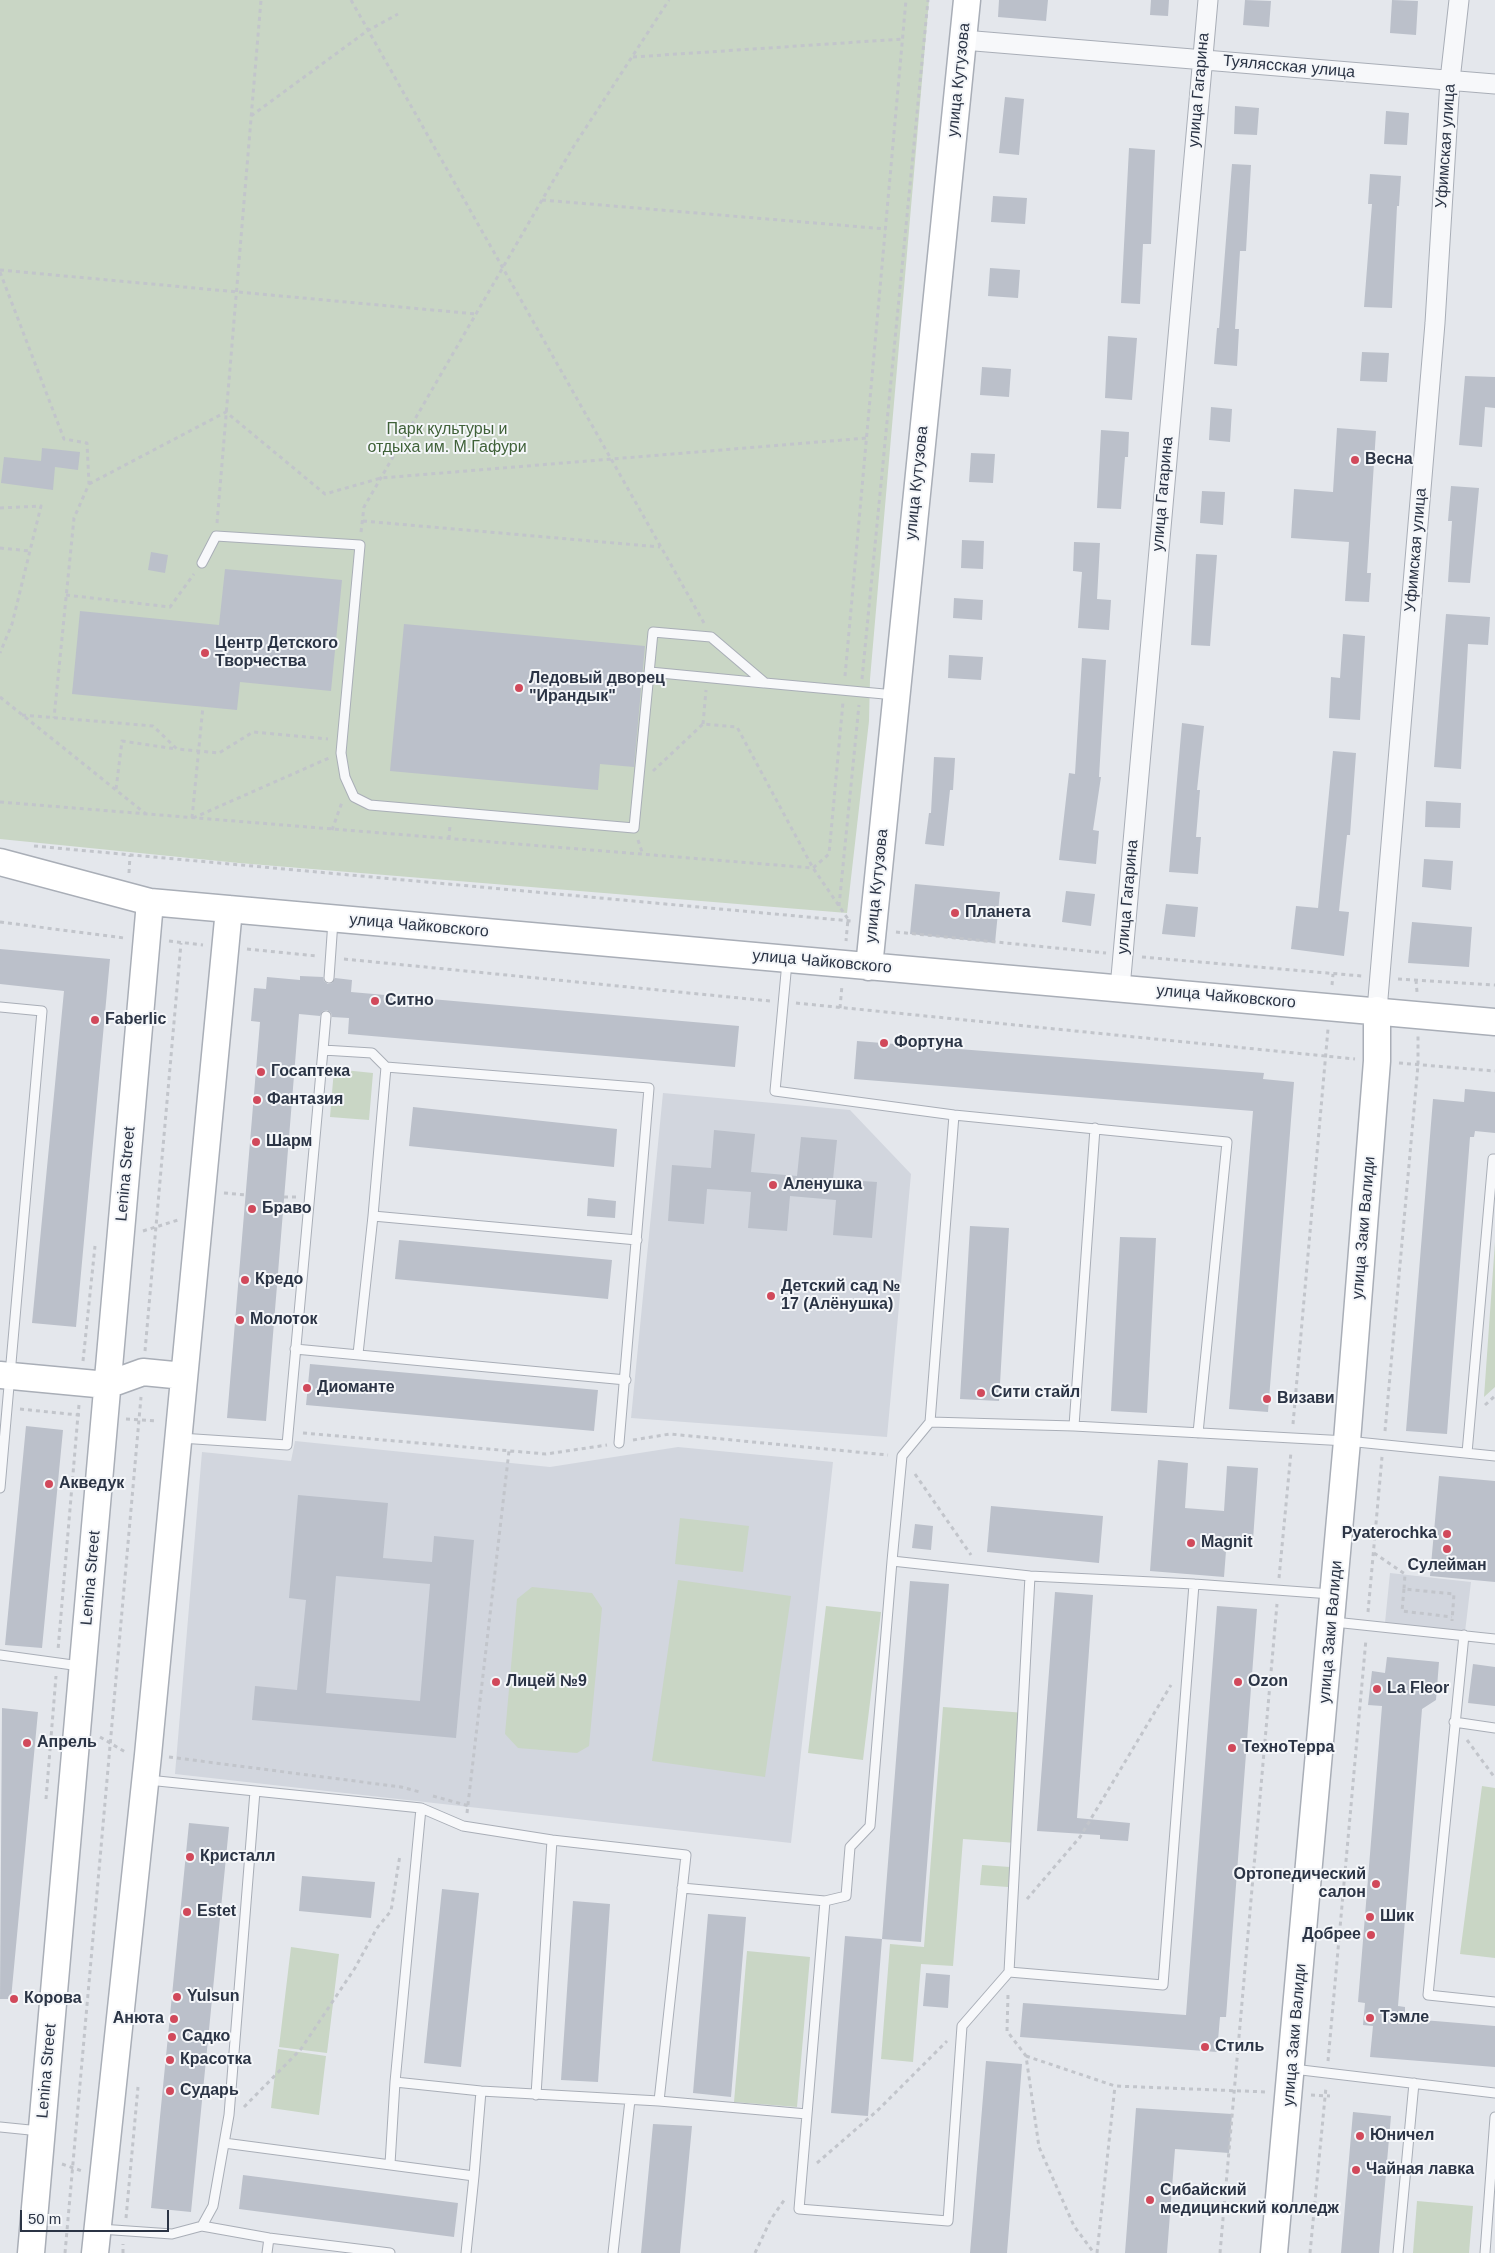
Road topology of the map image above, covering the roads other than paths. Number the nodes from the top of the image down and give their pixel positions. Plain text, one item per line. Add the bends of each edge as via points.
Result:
1 (967, 0) edge
2 (1208, 0) edge
3 (1459, 0) edge
4 (963, 40) junction
5 (1201, 60) junction
6 (1450, 80) junction
7 (1495, 84) edge
8 (202, 563) road end
9 (650, 672) junction
10 (765, 684) junction
11 (896, 695) junction
12 (0, 862) edge
13 (150, 902) junction
14 (230, 910) junction
15 (334, 919) junction
16 (787, 959) junction
17 (869, 967) junction
18 (329, 978) dead end
19 (1120, 988) junction
20 (0, 1007) edge
21 (1377, 1010) junction
22 (326, 1016) dead end
23 (1495, 1022) edge
24 (323, 1050) junction
25 (386, 1067) junction
26 (954, 1115) junction
27 (1095, 1128) junction
28 (1495, 1159) edge
29 (374, 1216) junction
30 (637, 1240) junction
31 (295, 1349) junction
32 (358, 1354) junction
33 (5, 1376) edge
34 (184, 1376) junction
35 (626, 1380) junction
36 (107, 1385) junction
37 (930, 1422) junction
38 (1074, 1426) junction
39 (1198, 1433) junction
40 (178, 1438) junction
41 (1347, 1441) junction
42 (619, 1443) road end
43 (1467, 1453) junction
44 (1495, 1456) edge
45 (0, 1488) edge
46 (892, 1562) junction
47 (1030, 1576) junction
48 (1194, 1584) junction
49 (1334, 1594) junction
50 (1332, 1621) junction
51 (1464, 1635) junction
52 (1495, 1639) edge
53 (0, 1655) edge
54 (83, 1667) junction
55 (1454, 1722) junction
56 (1495, 1728) edge
57 (146, 1766) junction
58 (255, 1791) junction
59 (421, 1808) junction
60 (552, 1840) junction
61 (682, 1888) junction
62 (825, 1901) junction
63 (1009, 1972) junction
64 (1495, 2002) edge
65 (1291, 2081) junction
66 (396, 2082) junction
67 (1414, 2083) junction
68 (481, 2091) junction
69 (1495, 2093) edge
70 (536, 2095) junction
71 (630, 2100) junction
72 (659, 2101) junction
73 (807, 2114) junction
74 (1495, 2117) edge
75 (0, 2127) edge
76 (224, 2143) junction
77 (41, 2144) junction
78 (390, 2164) junction
79 (474, 2176) junction
80 (202, 2226) junction
81 (269, 2238) junction
82 (96, 2241) edge
83 (32, 2253) edge
84 (267, 2253) edge
85 (390, 2253) edge
86 (466, 2253) edge
87 (612, 2253) edge
88 (1274, 2253) edge
89 (1398, 2253) edge
90 (1485, 2253) edge

1 - 4 main road, улица Кутузова
2 - 5 street, улица Гагарина
3 - 6 street, Уфимская улица
4 - 5 street, Туялясская улица
4 - 11 main road, улица Кутузова
5 - 6 street, Туялясская улица
5 - 19 street, улица Гагарина
6 - 7 street, Туялясская улица
6 - 21 street, Уфимская улица via 1435,323
8 - 9 lane via 216,536 360,546 341,753 354,797 370,805 634,828
9 - 10 lane
9 - 10 lane via 653,632 712,637
10 - 11 lane
11 - 17 main road, улица Кутузова
12 - 13 main road, улица Чайковского
13 - 14 main road, улица Чайковского
13 - 36 main road, Lenina Street
14 - 15 main road, улица Чайковского
14 - 34 main road
15 - 16 main road, улица Чайковского
15 - 18 lane
16 - 17 main road, улица Чайковского
16 - 26 lane via 775,1092
17 - 19 main road, улица Чайковского
19 - 21 main road, улица Чайковского
20 - 33 lane via 42,1011
21 - 23 main road, улица Чайковского
21 - 41 main road, улица Заки Валиди via 1377,1061
22 - 24 lane
24 - 25 lane via 372,1054
24 - 31 lane
25 - 29 lane
25 - 30 lane via 649,1088
26 - 27 lane
26 - 37 lane
27 - 38 lane
27 - 39 lane via 1227,1142
28 - 43 lane
29 - 30 lane
29 - 32 lane
30 - 35 lane
31 - 32 lane
31 - 40 lane via 287,1445
32 - 35 lane
33 - 36 main road
33 - 45 lane via 7,1408
34 - 36 main road via 143,1372
34 - 40 main road
35 - 42 lane
36 - 54 main road, Lenina Street
37 - 38 lane
37 - 46 lane via 902,1456
38 - 39 lane
39 - 41 lane
40 - 57 main road
41 - 43 lane
41 - 49 main road, улица Заки Валиди
43 - 44 lane
46 - 47 lane
46 - 62 lane via 870,1826 850,1847 846,1896
47 - 48 lane
47 - 63 lane
48 - 49 lane
48 - 63 lane via 1163,1985
49 - 50 main road, улица Заки Валиди
50 - 51 lane
50 - 65 main road, улица Заки Валиди
51 - 52 lane
51 - 55 lane
53 - 54 lane
54 - 77 main road, Lenina Street
55 - 56 lane
55 - 64 lane via 1428,1995
57 - 58 lane
57 - 82 main road
58 - 59 lane
58 - 76 lane via 229,2115
59 - 60 lane via 464,1826
59 - 66 lane
60 - 61 lane via 686,1855
60 - 70 lane
61 - 62 lane
61 - 72 lane
62 - 73 lane
63 - 73 lane via 962,2026 948,2221 799,2209
65 - 67 lane via 1327,2073
65 - 88 main road, улица Заки Валиди
66 - 68 lane
66 - 78 lane
67 - 69 lane
67 - 89 lane
68 - 70 lane
68 - 79 lane
70 - 71 lane
71 - 72 lane
71 - 87 lane
72 - 73 lane
74 - 90 lane
75 - 77 lane
76 - 78 lane
76 - 80 lane via 212,2206
77 - 83 main road, Lenina Street
78 - 79 lane
79 - 86 lane
80 - 81 lane
80 - 82 lane via 172,2234
81 - 84 lane
81 - 85 lane

